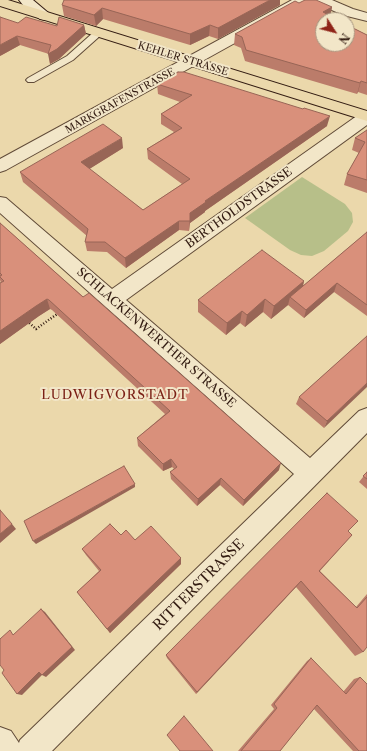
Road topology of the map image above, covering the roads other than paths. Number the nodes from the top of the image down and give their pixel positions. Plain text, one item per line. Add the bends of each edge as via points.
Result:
1 (26, 0) edge
2 (302, 0) edge
3 (321, 0) edge
4 (0, 2) edge
5 (45, 16) junction
6 (367, 18) edge
7 (98, 33) junction
8 (191, 62) junction
9 (31, 80) dead end
10 (367, 116) edge
11 (0, 166) edge
12 (0, 203) edge
13 (104, 293) junction
14 (367, 418) edge
15 (311, 474) junction
16 (0, 742) edge
17 (6, 751) edge
18 (31, 751) edge

1 - 5 street
2 - 8 street, MARKGRAFENSTRASSE
3 - 6 street
4 - 5 main road, KEHLER STRASSE
5 - 7 main road, KEHLER STRASSE
7 - 8 main road, KEHLER STRASSE
7 - 9 lane via 70,58
8 - 10 main road, KEHLER STRASSE
8 - 11 street, MARKGRAFENSTRASSE
10 - 13 street, BERTHOLDSTRASSE
12 - 13 street, SCHLACKENWERTHER STRASSE
13 - 15 street, SCHLACKENWERTHER STRASSE
14 - 15 street, RITTERSTRASSE
15 - 18 street, RITTERSTRASSE
16 - 17 street

